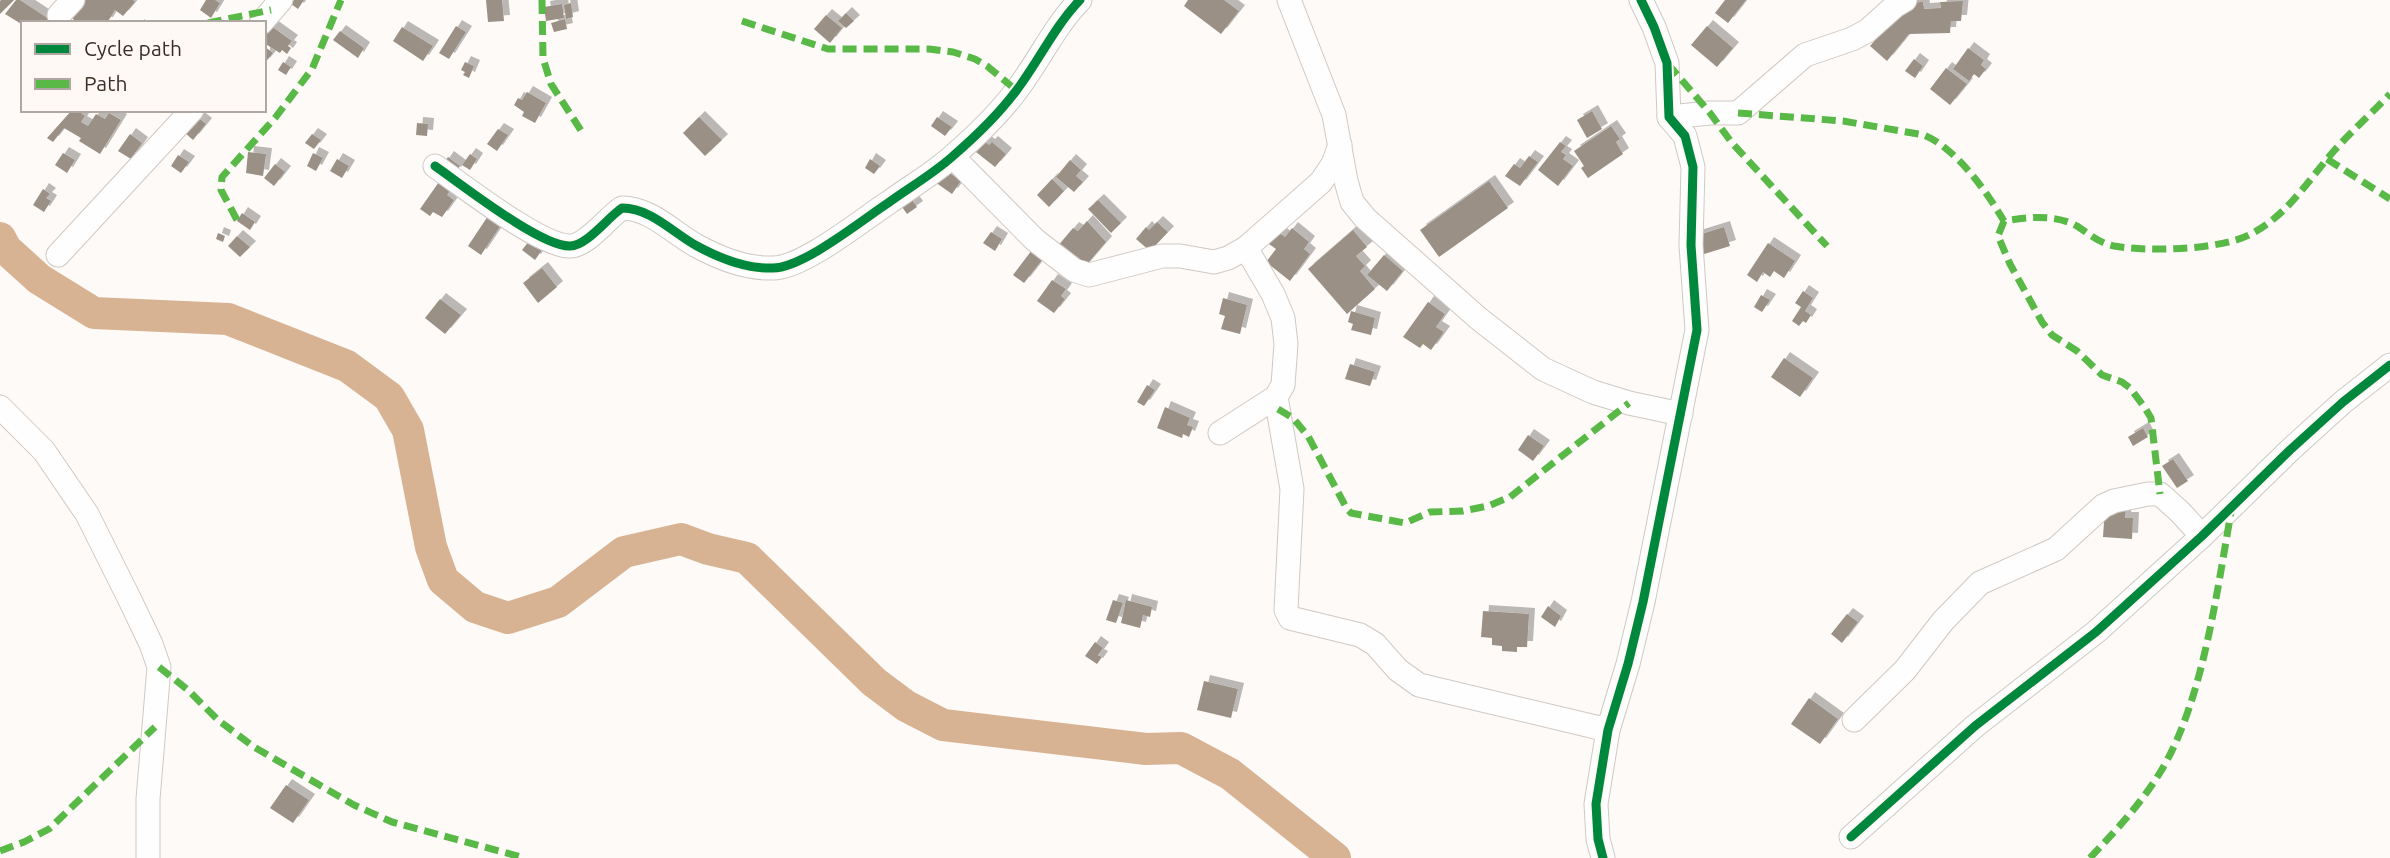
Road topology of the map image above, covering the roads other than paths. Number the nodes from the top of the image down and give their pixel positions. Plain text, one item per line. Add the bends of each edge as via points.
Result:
1 (281, 0) edge
2 (1080, 0) edge
3 (1289, 0) edge
4 (1641, 0) edge
5 (1905, 0) edge
6 (263, 21) edge
7 (190, 112) edge
8 (1669, 117) junction
9 (1340, 145) junction
10 (953, 157) junction
11 (435, 166) dead end
12 (1246, 248) junction
13 (58, 255) dead end
14 (2390, 365) edge
15 (1276, 397) junction
16 (0, 407) edge
17 (1681, 414) junction
18 (1220, 433) dead end
19 (2202, 536) junction
20 (1854, 720) dead end
21 (1608, 730) junction
22 (1851, 837) dead end
23 (148, 858) edge
24 (1604, 858) edge

1 - 6 street
2 - 10 street via 1016,90
3 - 9 street via 1326,91
4 - 8 street via 1667,63
5 - 8 street via 1867,31 1805,55 1738,113
7 - 13 street
8 - 17 street via 1685,136 1693,167 1690,245 1697,330
9 - 12 street via 1321,182
9 - 17 street via 1352,202 1365,218 1513,346 1543,369 1593,392
10 - 11 street via 807,256 774,268 729,260 630,208 622,208 585,240 571,246 548,240
10 - 12 street via 1056,259 1082,273 1098,274 1162,256 1214,262
12 - 15 street via 1283,318 1283,385
14 - 19 street via 2290,450
15 - 18 street
15 - 21 street via 1292,489 1286,610 1290,618 1360,635 1419,685
16 - 23 street via 44,451 87,514 159,667 150,754
17 - 21 street via 1640,614
19 - 20 street via 2160,494 2103,506 2056,549 1980,583 1905,670
19 - 22 street via 2096,632 1975,726
21 - 24 street via 1596,804

